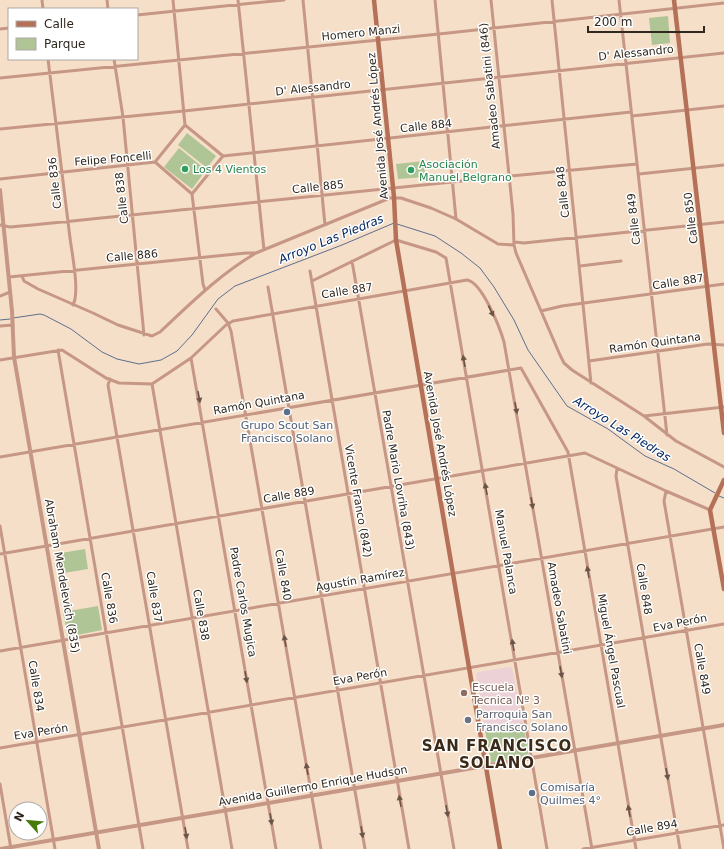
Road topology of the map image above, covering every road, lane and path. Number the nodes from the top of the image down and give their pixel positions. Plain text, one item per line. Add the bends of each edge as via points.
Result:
1 (173, 0) edge
2 (238, 0) edge
3 (284, 0) edge
4 (303, 0) edge
5 (374, 0) edge
6 (435, 0) edge
7 (490, 0) edge
8 (552, 0) edge
9 (619, 0) edge
10 (674, 0) edge
11 (724, 3) edge
12 (238, 5) junction
13 (675, 8) junction
14 (174, 11) junction
15 (138, 15) edge
16 (620, 15) junction
17 (554, 22) junction
18 (493, 28) junction
19 (439, 34) junction
20 (378, 40) junction
21 (308, 47) junction
22 (724, 52) edge
23 (244, 54) junction
24 (681, 57) junction
25 (48, 60) edge
26 (114, 60) edge
27 (179, 60) junction
28 (626, 64) junction
29 (114, 67) junction
30 (559, 71) junction
31 (50, 73) junction
32 (499, 77) junction
33 (0, 78) edge
34 (443, 84) junction
35 (383, 90) junction
36 (313, 97) junction
37 (248, 103) junction
38 (724, 106) edge
39 (184, 111) junction
40 (687, 111) junction
41 (631, 112) junction
42 (632, 116) junction
43 (123, 117) junction
44 (564, 120) junction
45 (57, 123) junction
46 (185, 125) junction
47 (503, 126) junction
48 (0, 129) edge
49 (448, 132) junction
50 (388, 139) junction
51 (318, 146) junction
52 (254, 153) junction
53 (223, 156) junction
54 (155, 162) junction
55 (637, 164) junction
56 (724, 165) edge
57 (128, 166) junction
58 (694, 168) junction
59 (569, 170) junction
60 (63, 172) junction
61 (639, 174) junction
62 (509, 176) junction
63 (0, 178) edge
64 (453, 182) junction
65 (393, 188) junction
66 (0, 190) edge
67 (192, 194) junction
68 (323, 195) junction
69 (394, 200) junction
70 (259, 202) junction
71 (195, 209) junction
72 (133, 214) junction
73 (456, 219) junction
74 (68, 221) junction
75 (724, 222) edge
76 (325, 225) junction
77 (701, 225) junction
78 (2, 226) edge
79 (645, 231) junction
80 (576, 238) junction
81 (396, 240) junction
82 (515, 243) junction
83 (264, 250) junction
84 (256, 253) junction
85 (199, 258) junction
86 (352, 261) junction
87 (621, 261) dead end
88 (138, 264) junction
89 (580, 266) junction
90 (73, 270) junction
91 (310, 272) dead end
92 (22, 276) junction
93 (9, 277) junction
94 (469, 280) joint
95 (312, 281) junction
96 (450, 282) junction
97 (724, 284) edge
98 (708, 286) junction
99 (268, 287) dead end
100 (205, 290) junction
101 (405, 290) junction
102 (10, 292) junction
103 (652, 295) junction
104 (0, 296) edge
105 (359, 298) junction
106 (583, 304) junction
107 (73, 305) junction
108 (316, 305) junction
109 (216, 310) dead end
110 (541, 311) junction
111 (273, 313) junction
112 (228, 323) junction
113 (13, 324) junction
114 (0, 326) edge
115 (144, 335) junction
116 (714, 345) junction
117 (724, 345) edge
118 (58, 350) junction
119 (658, 351) junction
120 (14, 357) junction
121 (191, 358) junction
122 (0, 360) edge
123 (589, 361) junction
124 (521, 368) joint
125 (509, 370) junction
126 (467, 376) junction
127 (110, 379) junction
128 (591, 383) junction
129 (152, 384) junction
130 (421, 384) junction
131 (374, 393) junction
132 (332, 400) junction
133 (289, 407) junction
134 (722, 408) edge
135 (246, 414) junction
136 (665, 414) junction
137 (644, 416) junction
138 (203, 422) junction
139 (160, 429) junction
140 (724, 433) edge
141 (668, 435) junction
142 (118, 437) junction
143 (74, 444) junction
144 (31, 451) junction
145 (569, 456) junction
146 (0, 457) edge
147 (526, 464) junction
148 (724, 467) edge
149 (617, 469) junction
150 (483, 472) junction
151 (437, 479) junction
152 (724, 480) edge
153 (391, 487) junction
154 (666, 491) junction
155 (348, 494) junction
156 (305, 502) junction
157 (262, 509) junction
158 (710, 510) junction
159 (219, 516) junction
160 (176, 524) junction
161 (0, 526) edge
162 (724, 528) edge
163 (713, 530) junction
164 (134, 531) junction
165 (670, 536) junction
166 (90, 539) junction
167 (628, 544) junction
168 (47, 546) junction
169 (585, 551) junction
170 (5, 553) junction
171 (0, 554) edge
172 (542, 559) junction
173 (499, 566) junction
174 (453, 574) junction
175 (406, 581) junction
176 (365, 589) junction
177 (724, 589) edge
178 (322, 596) junction
179 (278, 604) junction
180 (235, 612) junction
181 (193, 618) junction
182 (724, 624) edge
183 (150, 626) junction
184 (686, 630) junction
185 (106, 633) junction
186 (644, 639) junction
187 (64, 641) junction
188 (601, 646) junction
189 (21, 648) junction
190 (0, 651) edge
191 (558, 653) junction
192 (515, 660) junction
193 (470, 668) junction
194 (424, 675) junction
195 (381, 683) junction
196 (337, 691) junction
197 (295, 698) junction
198 (251, 706) junction
199 (208, 713) junction
200 (166, 720) junction
201 (724, 725) edge
202 (123, 728) junction
203 (703, 728) junction
204 (80, 735) junction
205 (660, 735) junction
206 (36, 742) junction
207 (618, 743) junction
208 (0, 748) edge
209 (574, 750) junction
210 (532, 758) junction
211 (486, 766) junction
212 (440, 773) junction
213 (397, 781) junction
214 (0, 784) edge
215 (355, 788) junction
216 (312, 796) junction
217 (268, 803) junction
218 (225, 810) junction
219 (183, 818) junction
220 (139, 824) junction
221 (722, 826) edge
222 (96, 832) junction
223 (677, 833) junction
224 (53, 839) junction
225 (634, 841) junction
226 (11, 848) edge
227 (592, 848) edge
228 (0, 849) edge
229 (55, 849) edge
230 (99, 849) edge
231 (143, 849) edge
232 (188, 849) edge
233 (232, 849) edge
234 (276, 849) edge
235 (321, 849) edge
236 (365, 849) edge
237 (409, 849) edge
238 (454, 849) edge
239 (500, 849) edge
240 (547, 849) edge
241 (583, 849) edge
242 (636, 849) edge
243 (680, 849) edge
244 (724, 849) edge

1 - 14 street
2 - 12 street
3 - 12 street
4 - 21 street
5 - 20 main road, Avenida José Andrés López
6 - 19 street
7 - 18 street, Amadeo Sabatini (846)
8 - 17 street, Calle 848
9 - 16 street, Calle 849
10 - 13 main road, Calle 850
11 - 13 street, Homero Manzi
12 - 14 street
12 - 23 street
13 - 16 street, Homero Manzi
13 - 24 main road, Calle 850
14 - 15 street
14 - 27 street
16 - 17 street, Homero Manzi
16 - 28 street, Calle 849
17 - 18 street, Homero Manzi
17 - 30 street, Calle 848
18 - 19 street, Homero Manzi
18 - 32 street, Amadeo Sabatini (846)
19 - 20 street, Homero Manzi
19 - 34 street
20 - 21 street, Homero Manzi
20 - 35 main road, Avenida José Andrés López
21 - 23 street, Homero Manzi
21 - 36 street
22 - 24 street, D' Alessandro
23 - 27 street, Homero Manzi
23 - 37 street
24 - 28 street, D' Alessandro
24 - 40 main road, Calle 850
25 - 31 street, Calle 836
26 - 29 street, Calle 838
27 - 29 street, Homero Manzi
27 - 39 street
28 - 30 street, D' Alessandro
28 - 41 street, Calle 849
29 - 31 street, Homero Manzi
29 - 43 street, Calle 838
30 - 32 street, D' Alessandro
30 - 44 street, Calle 848
31 - 33 street, Homero Manzi
31 - 45 street, Calle 836
32 - 34 street, D' Alessandro
32 - 47 street, Amadeo Sabatini (846)
34 - 35 street, D' Alessandro
34 - 49 street
35 - 36 street, D' Alessandro
35 - 50 main road, Avenida José Andrés López
36 - 37 street, D' Alessandro
36 - 51 street
37 - 39 street, D' Alessandro
37 - 52 street
38 - 40 street
39 - 43 street, D' Alessandro
39 - 46 street
40 - 42 street
40 - 58 main road, Calle 850
41 - 42 street, Calle 849
41 - 44 street, Calle 884
42 - 55 street, Calle 849
43 - 45 street, D' Alessandro
43 - 57 street, Calle 838
44 - 47 street, Calle 884
44 - 59 street, Calle 848
45 - 48 street, D' Alessandro
45 - 60 street, Calle 836
46 - 53 street
46 - 54 street
47 - 49 street, Calle 884
47 - 62 street, Amadeo Sabatini (846)
49 - 50 street, Calle 884
49 - 64 street
50 - 51 street, Calle 884
50 - 65 main road, Avenida José Andrés López
51 - 52 street, Calle 884
51 - 68 street
52 - 53 street, Calle 884
52 - 70 street
53 - 67 street
54 - 57 street, Felipe Foncelli
54 - 67 street, Felipe Foncelli
55 - 59 street, Calle 885
55 - 61 street, Calle 849
56 - 58 street
57 - 60 street, Felipe Foncelli
57 - 72 street, Calle 838
58 - 61 street
58 - 77 main road, Calle 850
59 - 62 street, Calle 885
59 - 80 street, Calle 848
60 - 63 street, Felipe Foncelli
60 - 74 street, Calle 836
61 - 79 street, Calle 849
62 - 64 street, Calle 885
62 - 82 street, Amadeo Sabatini (846)
64 - 65 street, Calle 885
64 - 73 street
65 - 68 street, Calle 885
65 - 69 main road, Avenida José Andrés López
66 - 78 street, Abraham Mendelevich (835)
67 - 71 street
68 - 70 street, Calle 885
68 - 76 street
69 - 73 street via 431,208
69 - 76 street
69 - 81 main road, Avenida José Andrés López
70 - 71 street, Calle 885
70 - 83 street
71 - 72 street, Calle 885
71 - 85 street
72 - 74 street, Calle 885
72 - 88 street, Calle 838
73 - 82 street via 495,242
74 - 78 street, Calle 885
74 - 90 street, Calle 836
75 - 77 street
76 - 83 street
77 - 79 street
77 - 98 main road, Calle 850
78 - 93 street, Abraham Mendelevich (835)
79 - 80 street
79 - 103 street, Calle 849
80 - 82 street
80 - 89 street, Calle 848
81 - 86 street
81 - 96 street, Manuel Palanca via 440,253 446,258
81 - 101 main road, Avenida José Andrés López
82 - 110 street, Amadeo Sabatini (846)
83 - 84 street
84 - 85 street, Calle 886
84 - 100 street
85 - 88 street, Calle 886
85 - 100 street
86 - 95 street
86 - 105 street, Padre Mario Lovriha (843)
87 - 89 street
88 - 90 street, Calle 886
88 - 115 street, Calle 838
89 - 106 street, Calle 848
90 - 92 street, Calle 886
90 - 107 street, Calle 836 via 76,298
91 - 95 street, Vicente Franco (842)
92 - 93 street, Calle 886
92 - 107 street via 26,283
93 - 102 street, Abraham Mendelevich (835)
94 - 96 street, Calle 887
94 -> 125 street, Amadeo Sabatini via 478,286 499,328
95 - 108 street, Vicente Franco (842)
96 - 101 street, Calle 887
126 -> 96 street, Manuel Palanca
97 - 98 street, Calle 887
98 - 103 street, Calle 887
98 - 116 main road, Calle 850
99 - 111 street
100 - 115 street via 160,332 154,336
101 - 105 street, Calle 887
101 - 130 main road, Avenida José Andrés López
102 - 104 street
102 - 113 street, Abraham Mendelevich (835)
103 - 106 street, Calle 887
103 - 119 street, Calle 849
105 - 108 street, Calle 887
105 - 131 street, Padre Mario Lovriha (843)
106 - 110 street, Calle 887
106 - 123 street, Calle 848
107 - 115 street
108 - 111 street, Calle 887
108 - 132 street, Vicente Franco (842)
109 - 112 street, Calle 840
110 - 128 street, Amadeo Sabatini (846) via 564,362
111 - 112 street, Calle 887
111 - 133 street
112 - 121 street
112 - 135 street, Calle 840
113 - 114 street
113 - 120 street, Abraham Mendelevich (835)
116 - 117 street, Ramón Quintana
116 - 119 street, Ramón Quintana
116 - 134 main road, Calle 850
118 - 120 street
118 - 127 street via 65,351
118 - 143 street, Calle 836
119 - 123 street, Ramón Quintana
119 - 136 street, Calle 849
120 - 122 street
120 - 144 street, Abraham Mendelevich (835)
121 - 129 street
121 -> 138 street, Padre Carlos Mugica
123 - 128 street, Calle 848
124 - 125 street, Ramón Quintana
124 - 145 street, Miguel Ángel Pascual
125 - 126 street, Ramón Quintana
125 -> 147 street, Amadeo Sabatini
126 - 130 street, Ramón Quintana
126 - 150 street, Manuel Palanca
127 - 129 street via 126,385
127 - 142 street, Calle 837 via 108,385
128 - 137 street, Amadeo Sabatini (846)
129 - 139 street, Calle 838
130 - 131 street, Ramón Quintana
130 - 151 main road, Avenida José Andrés López
131 - 132 street, Ramón Quintana
131 - 153 street, Padre Mario Lovriha (843)
132 - 133 street, Ramón Quintana
132 - 155 street, Vicente Franco (842)
133 - 135 street, Ramón Quintana
133 - 156 street
134 - 136 street
134 - 140 main road, Calle 850
135 - 138 street, Ramón Quintana
135 - 157 street, Calle 840
136 - 137 street
136 - 141 street, Calle 849
137 - 141 street, Amadeo Sabatini (846)
138 - 139 street, Ramón Quintana
138 - 159 street, Padre Carlos Mugica
139 - 142 street, Ramón Quintana
139 - 160 street, Calle 838
141 - 148 street, Amadeo Sabatini (846)
142 - 143 street, Ramón Quintana
142 - 164 street, Calle 837
143 - 144 street, Ramón Quintana
143 - 166 street, Calle 836
144 - 146 street, Ramón Quintana
144 - 168 street, Abraham Mendelevich (835)
145 - 147 street, Calle 889
145 - 149 street, Calle 889 via 590,455
145 - 169 street, Miguel Ángel Pascual
147 - 150 street, Calle 889
147 -> 172 street, Amadeo Sabatini
149 - 154 street
149 - 167 street, Calle 848 via 615,474
150 - 151 street, Calle 889
173 -> 150 street, Manuel Palanca
151 - 153 street, Calle 889
151 - 174 main road, Avenida José Andrés López
152 - 158 main road
153 - 155 street, Calle 889
153 - 175 street, Padre Mario Lovriha (843)
154 - 158 street
154 - 165 street, Calle 849 via 664,501
155 - 156 street, Calle 889
155 - 176 street, Vicente Franco (842)
156 - 157 street, Calle 889
156 - 178 street
157 - 159 street, Calle 889
157 - 179 street, Calle 840
158 - 163 main road
159 - 160 street, Calle 889
159 - 180 street, Padre Carlos Mugica
160 - 164 street, Calle 889
160 - 181 street, Calle 838
161 - 170 street, Calle 834
162 - 163 street, Agustín Ramírez
163 - 165 street, Agustín Ramírez
163 - 177 main road
164 - 166 street, Calle 889
164 - 183 street, Calle 837
165 - 167 street, Agustín Ramírez
165 - 184 street, Calle 849
166 - 168 street, Calle 889
166 - 185 street, Calle 836
167 - 169 street, Agustín Ramírez
167 - 186 street, Calle 848
168 - 170 street, Calle 889
168 - 187 street, Abraham Mendelevich (835)
169 - 172 street, Agustín Ramírez
188 -> 169 street, Miguel Ángel Pascual
170 - 171 street, Calle 889
170 - 189 street, Calle 834
172 - 173 street, Agustín Ramírez
172 - 191 street, Amadeo Sabatini
173 - 174 street, Agustín Ramírez
192 -> 173 street, Manuel Palanca
174 - 175 street, Agustín Ramírez
174 - 193 main road, Avenida José Andrés López
175 - 176 street, Agustín Ramírez
175 - 194 street, Padre Mario Lovriha (843)
176 - 178 street, Agustín Ramírez
176 - 195 street, Vicente Franco (842)
178 - 179 street, Agustín Ramírez
178 - 196 street
179 - 180 street, Agustín Ramírez
197 -> 179 street, Calle 840
180 - 181 street, Agustín Ramírez
180 -> 198 street, Padre Carlos Mugica
181 - 183 street, Agustín Ramírez
181 - 199 street, Calle 838
182 - 184 street, Eva Perón
183 - 185 street, Agustín Ramírez
183 - 200 street, Calle 837
184 - 186 street, Eva Perón
184 - 203 street, Calle 849
185 - 187 street, Agustín Ramírez
185 - 202 street, Calle 836
186 - 188 street, Eva Perón
186 - 205 street, Calle 848
187 - 189 street, Agustín Ramírez
187 - 204 street, Abraham Mendelevich (835)
188 - 191 street, Eva Perón
188 - 207 street, Miguel Ángel Pascual
189 - 190 street, Agustín Ramírez
189 - 206 street, Calle 834
191 - 192 street, Eva Perón
191 -> 209 street, Amadeo Sabatini
192 - 193 street, Eva Perón
192 - 210 street, Manuel Palanca
193 - 194 street, Eva Perón
193 - 211 main road, Avenida José Andrés López
194 - 195 street, Eva Perón
194 - 212 street, Padre Mario Lovriha (843)
195 - 196 street, Eva Perón
195 - 213 street, Vicente Franco (842)
196 - 197 street, Eva Perón
196 - 215 street
197 - 198 street, Eva Perón
216 -> 197 street, Calle 840
198 - 199 street, Eva Perón
198 - 217 street, Padre Carlos Mugica
199 - 200 street, Eva Perón
199 - 218 street, Calle 838
200 - 202 street, Eva Perón
200 - 219 street, Calle 837
201 - 203 street, Avenida Guillermo Enrique Hudson
202 - 204 street, Eva Perón
202 - 220 street, Calle 836
203 - 205 street, Avenida Guillermo Enrique Hudson
203 - 221 street, Calle 849
204 - 206 street, Eva Perón
204 - 222 street, Abraham Mendelevich (835)
205 - 207 street, Avenida Guillermo Enrique Hudson
205 -> 223 street, Calle 848
206 - 208 street, Eva Perón
206 - 224 street, Calle 834
207 - 209 street, Avenida Guillermo Enrique Hudson
225 -> 207 street, Miguel Ángel Pascual
209 - 210 street, Avenida Guillermo Enrique Hudson
209 - 227 street, Amadeo Sabatini
210 - 211 street, Avenida Guillermo Enrique Hudson
210 - 240 street, Manuel Palanca
211 - 212 street, Avenida Guillermo Enrique Hudson
211 - 239 main road, Avenida José Andrés López
212 - 213 street, Avenida Guillermo Enrique Hudson
212 -> 238 street, Padre Mario Lovriha (843)
213 - 215 street, Avenida Guillermo Enrique Hudson
237 -> 213 street, Vicente Franco (842)
214 - 226 street
215 - 216 street, Avenida Guillermo Enrique Hudson
215 -> 236 street
216 - 217 street, Avenida Guillermo Enrique Hudson
216 - 235 street, Calle 840
217 - 218 street, Avenida Guillermo Enrique Hudson
217 -> 234 street, Padre Carlos Mugica
218 - 219 street, Avenida Guillermo Enrique Hudson
218 - 233 street, Calle 838
219 - 220 street, Avenida Guillermo Enrique Hudson
219 -> 232 street, Calle 837
220 - 222 street, Avenida Guillermo Enrique Hudson
220 - 231 street, Calle 836
221 - 223 street, Calle 894
221 - 244 street, Calle 849
222 - 224 street, Avenida Guillermo Enrique Hudson
222 - 230 street, Abraham Mendelevich (835)
223 - 225 street, Calle 894
223 - 243 street, Calle 848
224 - 226 street, Avenida Guillermo Enrique Hudson
224 - 229 street, Calle 834
225 - 227 street, Calle 894
225 - 242 street, Miguel Ángel Pascual
226 - 228 street, Avenida Guillermo Enrique Hudson
227 - 241 street, Calle 894

